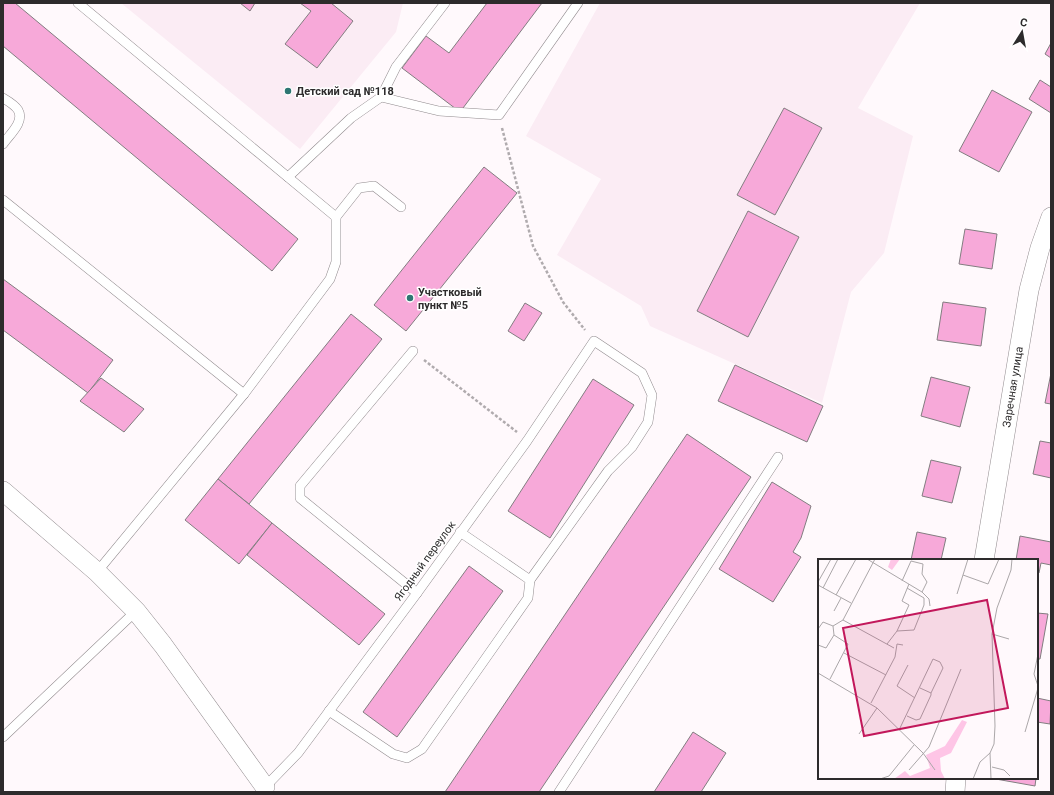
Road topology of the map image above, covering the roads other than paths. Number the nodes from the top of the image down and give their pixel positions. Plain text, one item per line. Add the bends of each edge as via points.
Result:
1 (78, 3) edge
2 (445, 3) edge
3 (578, 3) edge
4 (382, 97) junction
5 (3, 98) edge
6 (3, 144) edge
7 (288, 177) junction
8 (3, 200) edge
9 (401, 207) dead end
10 (336, 217) junction
11 (1051, 217) edge
12 (1046, 250) edge
13 (413, 351) road end
14 (244, 394) junction
15 (778, 457) dead end
16 (3, 491) edge
17 (460, 532) junction
18 (984, 559) edge
19 (97, 572) junction
20 (530, 580) junction
21 (417, 593) junction
22 (136, 611) junction
23 (329, 711) junction
24 (3, 737) edge
25 (956, 779) edge
26 (266, 789) edge
27 (559, 792) edge
28 (955, 792) edge

1 - 7 lane
2 - 4 lane via 396,67
3 - 4 lane via 499,115 439,111
4 - 7 lane via 351,118
5 - 6 lane via 18,109 20,116 18,124
7 - 10 lane
8 - 14 lane
9 - 10 lane via 374,186 359,188
10 - 14 lane via 336,262 330,279
11 - 12 street, Заречная улица
12 - 18 street, Заречная улица via 1029,290
13 - 21 lane via 300,486 300,498
14 - 19 lane
15 - 27 lane
16 - 19 street
17 - 20 lane
17 - 20 lane, Ягодный переулок via 594,342 642,373 652,395 648,422 632,447 608,471
17 - 21 lane, Ягодный переулок
19 - 22 street
20 - 23 lane via 528,598 422,750 407,758 393,754
21 - 23 lane, Ягодный переулок
22 - 24 lane
22 - 26 street
23 - 26 lane, Ягодный переулок via 298,753
25 - 28 street

